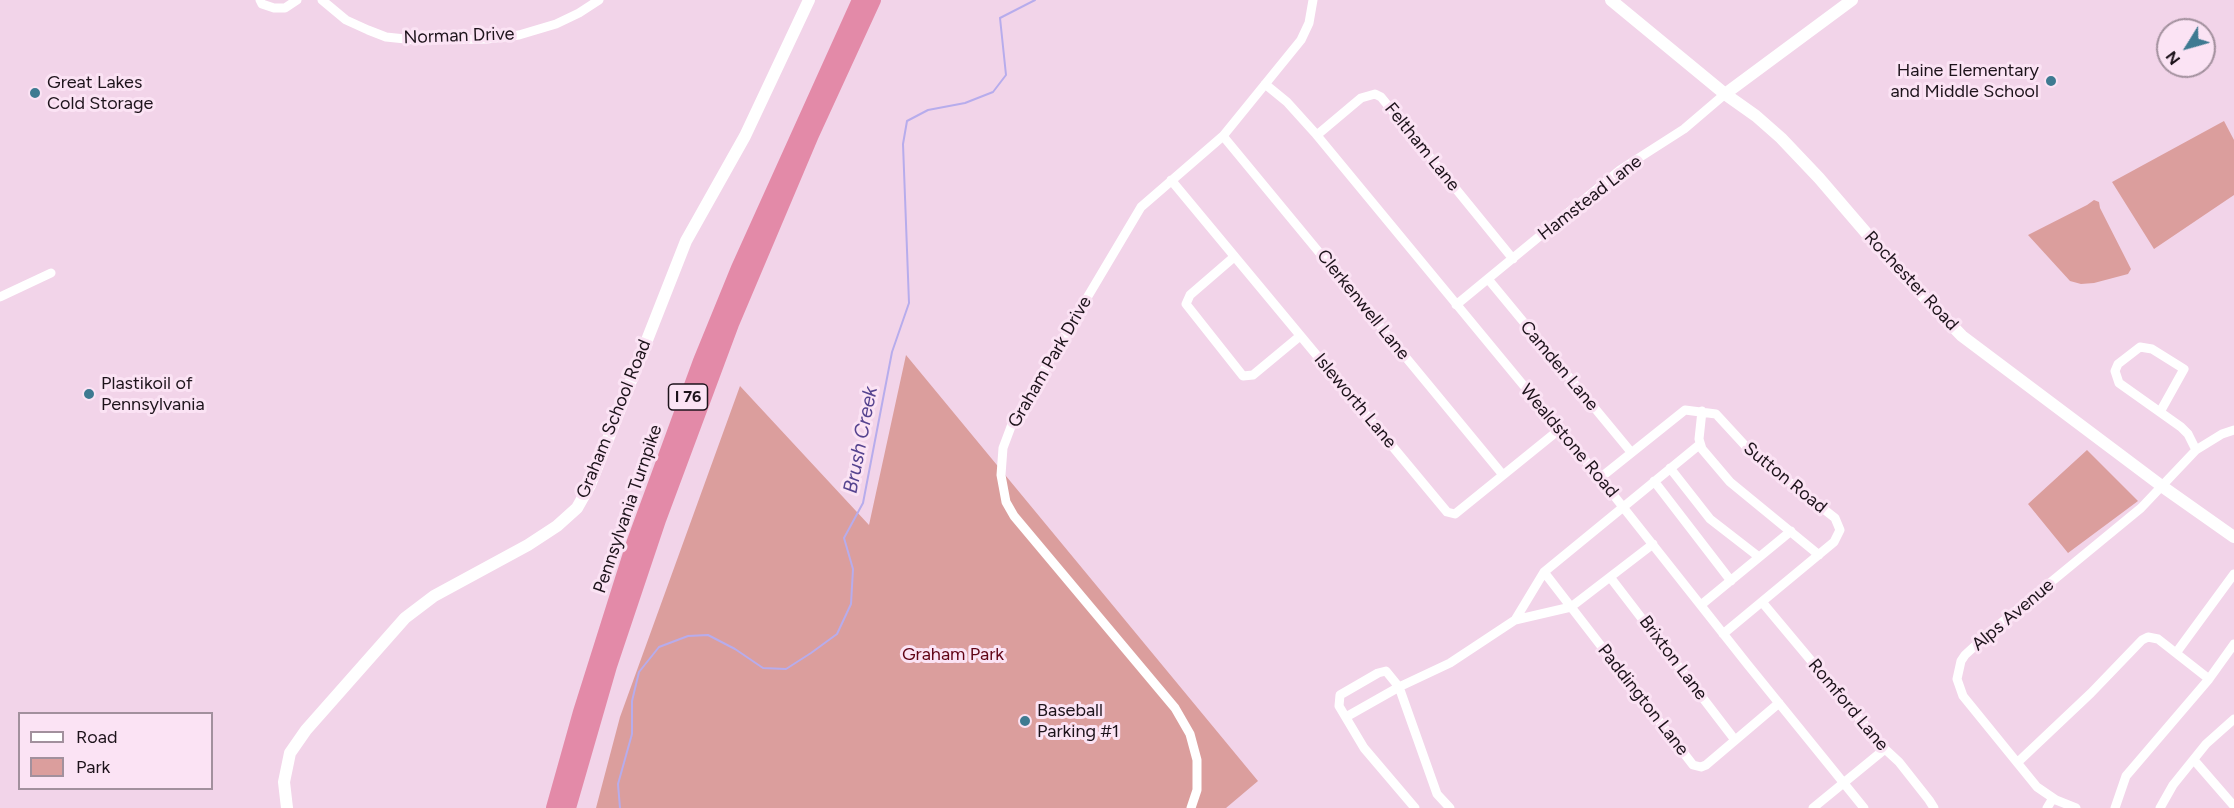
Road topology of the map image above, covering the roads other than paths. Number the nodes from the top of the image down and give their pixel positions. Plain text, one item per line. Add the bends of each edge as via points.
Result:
1 (260, 0) edge
2 (297, 0) edge
3 (322, 0) edge
4 (599, 0) edge
5 (809, 0) edge
6 (860, 0) edge
7 (873, 0) edge
8 (1313, 0) edge
9 (1611, 0) edge
10 (1845, 2) edge
11 (1265, 84) junction
12 (1725, 94) junction
13 (1317, 135) junction
14 (1223, 136) junction
15 (1171, 180) junction
16 (1234, 257) junction
17 (1513, 259) junction
18 (51, 273) dead end
19 (1488, 279) junction
20 (0, 297) edge
21 (1456, 305) junction
22 (1300, 336) junction
23 (1702, 411) junction
24 (2160, 412) junction
25 (1560, 429) junction
26 (2234, 430) edge
27 (1699, 445) junction
28 (2196, 450) junction
29 (1631, 452) junction
30 (1670, 468) junction
31 (1503, 475) junction
32 (1600, 478) junction
33 (1654, 481) junction
34 (2163, 487) junction
35 (1623, 506) junction
36 (1791, 531) junction
37 (2234, 537) edge
38 (1653, 544) junction
39 (1820, 555) junction
40 (1759, 557) junction
41 (1544, 572) junction
42 (2234, 574) edge
43 (1610, 577) junction
44 (1731, 581) junction
45 (1762, 602) junction
46 (1701, 605) junction
47 (1570, 607) junction
48 (1515, 620) junction
49 (1723, 634) junction
50 (2234, 644) edge
51 (2176, 653) junction
52 (2209, 679) junction
53 (1399, 687) junction
54 (1779, 704) junction
55 (1346, 717) junction
56 (2234, 719) edge
57 (1735, 740) junction
58 (1884, 749) junction
59 (2194, 760) junction
60 (2018, 762) junction
61 (1843, 783) junction
62 (2053, 798) junction
63 (2234, 806) edge
64 (286, 808) edge
65 (554, 808) edge
66 (568, 808) edge
67 (1191, 808) edge
68 (1415, 808) edge
69 (1450, 808) edge
70 (1814, 808) edge
71 (1864, 808) edge
72 (1934, 808) edge
73 (2047, 808) edge
74 (2076, 808) edge
75 (2115, 808) edge
76 (2160, 808) edge

1 - 2 street via 274,9 285,8
3 - 4 street, Norman Drive via 346,20 386,37 407,40 519,35 556,24
5 - 64 street, Graham School Road via 745,136 686,241 590,485 576,508 557,526 434,596 405,618 290,753 284,782
6 - 65 highway, Pennsylvania Turnpike / I 76 via 701,361 635,541
7 - 66 highway, Pennsylvania Turnpike / I 76 via 718,356 609,666
8 - 11 street, Graham Park Drive via 1306,32
9 - 12 street, Rochester Road
10 - 12 street
11 - 13 street, Wealdstone Road
11 - 14 street, Graham Park Drive
12 - 17 street, Hamstead Lane via 1684,129 1620,170
12 - 34 street, Rochester Road via 1788,145 1962,336
13 - 17 street, Feltham Lane via 1361,98 1374,94 1381,97
13 - 21 street, Wealdstone Road
14 - 15 street, Graham Park Drive
14 - 31 street, Clerkenwell Lane
15 - 16 street, Isleworth Lane
15 - 67 street, Graham Park Drive via 1141,207 1012,424 1003,448 1001,475 1006,502 1014,516 1175,708 1190,734 1197,760 1197,790
16 - 22 street, Isleworth Lane
16 - 22 street via 1190,295 1186,304 1244,376 1253,375
17 - 19 street, Hamstead Lane
18 - 20 street
19 - 21 street, Hamstead Lane
19 - 29 street, Camden Lane
21 - 25 street, Wealdstone Road
22 - 31 street, Isleworth Lane via 1447,512 1455,514
23 - 27 street
23 - 29 street via 1685,410
23 - 39 street, Sutton Road via 1716,414 1752,452 1835,518 1839,523 1838,537
24 - 24 street via 2116,378 2118,364 2140,347 2152,349 2184,369
24 - 28 street via 2188,434
25 - 31 street, Isleworth Lane
25 - 32 street, Wealdstone Road
26 - 28 street, Alps Avenue
27 - 30 street
27 - 36 street via 1726,478
28 - 34 street, Alps Avenue
29 - 32 street
30 - 33 street
30 - 40 street via 1710,519
32 - 35 street, Wealdstone Road
33 - 35 street
33 - 44 street
34 - 37 street, Rochester Road
34 - 60 street, Alps Avenue via 1965,655 1957,679 1963,696
35 - 38 street, Wealdstone Road
35 - 41 street
36 - 39 street
36 - 40 street
38 - 43 street
38 - 46 street, Wealdstone Road
39 - 45 street, Sutton Road
40 - 44 street
41 - 47 street
41 - 48 street
42 - 51 street
43 - 47 street
43 - 57 street, Brixton Lane
44 - 46 street
45 - 49 street, Sutton Road
45 - 58 street, Romford Lane
46 - 49 street, Wealdstone Road
47 - 48 street
47 - 57 street, Paddington Lane via 1693,765 1706,765
48 - 53 street via 1450,663
49 - 54 street, Wealdstone Road
50 - 52 street
51 - 52 street
51 - 60 street via 2158,639 2142,640
52 - 75 street via 2126,776
53 - 55 street
53 - 55 street via 1386,671 1378,673 1340,695 1339,706
53 - 69 street via 1437,794
54 - 57 street, Paddington Lane
54 - 61 street, Wealdstone Road
55 - 68 street via 1364,748
56 - 59 street
58 - 61 street
58 - 72 street, Romford Lane via 1899,762
59 - 63 street
59 - 76 street
60 - 62 street, Alps Avenue via 2037,787
61 - 70 street
61 - 71 street, Wealdstone Road
62 - 73 street
62 - 74 street, Alps Avenue

